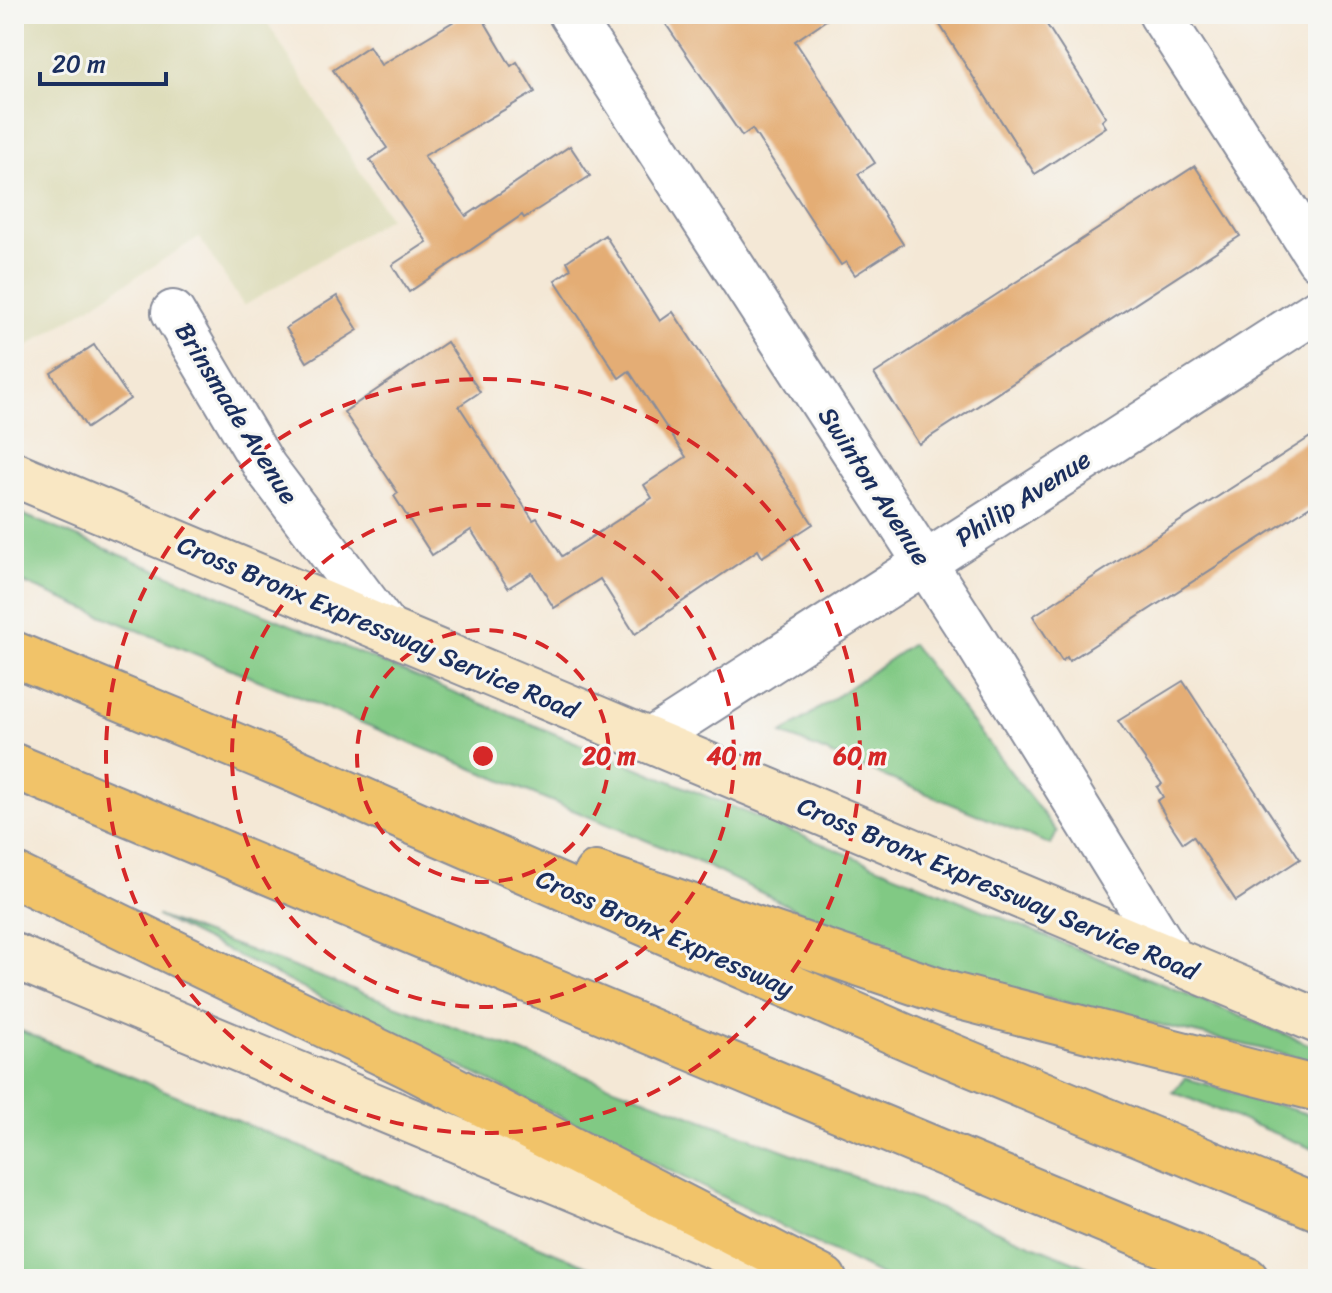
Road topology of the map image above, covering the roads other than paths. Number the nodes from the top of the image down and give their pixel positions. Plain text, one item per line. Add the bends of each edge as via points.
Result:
1 (570, 14) edge
2 (1160, 14) edge
3 (1318, 259) edge
4 (1318, 310) edge
5 (173, 312) dead end
6 (14, 474) edge
7 (924, 561) junction
8 (388, 630) junction
9 (14, 654) edge
10 (648, 741) junction
11 (14, 766) edge
12 (287, 767) junction
13 (14, 875) edge
14 (14, 956) edge
15 (1174, 962) junction
16 (1318, 1021) edge
17 (1318, 1089) edge
18 (1318, 1208) edge
19 (793, 1279) edge
20 (824, 1279) edge
21 (1246, 1279) edge

1 - 7 street, Swinton Avenue
2 - 3 street
4 - 7 street, Philip Avenue
5 - 8 street, Brinsmade Avenue via 265,467
6 - 8 street, Cross Bronx Expressway Service Road
7 - 10 street, Philip Avenue
7 - 15 street, Swinton Avenue
8 - 10 street, Cross Bronx Expressway Service Road
9 - 12 highway, Cross Bronx Expressway
10 - 15 street, Cross Bronx Expressway Service Road
11 - 21 highway
12 - 17 highway via 914,983
12 - 18 highway, Cross Bronx Expressway via 789,987
13 - 20 highway via 409,1066
14 - 19 street
15 - 16 street, Cross Bronx Expressway Service Road

